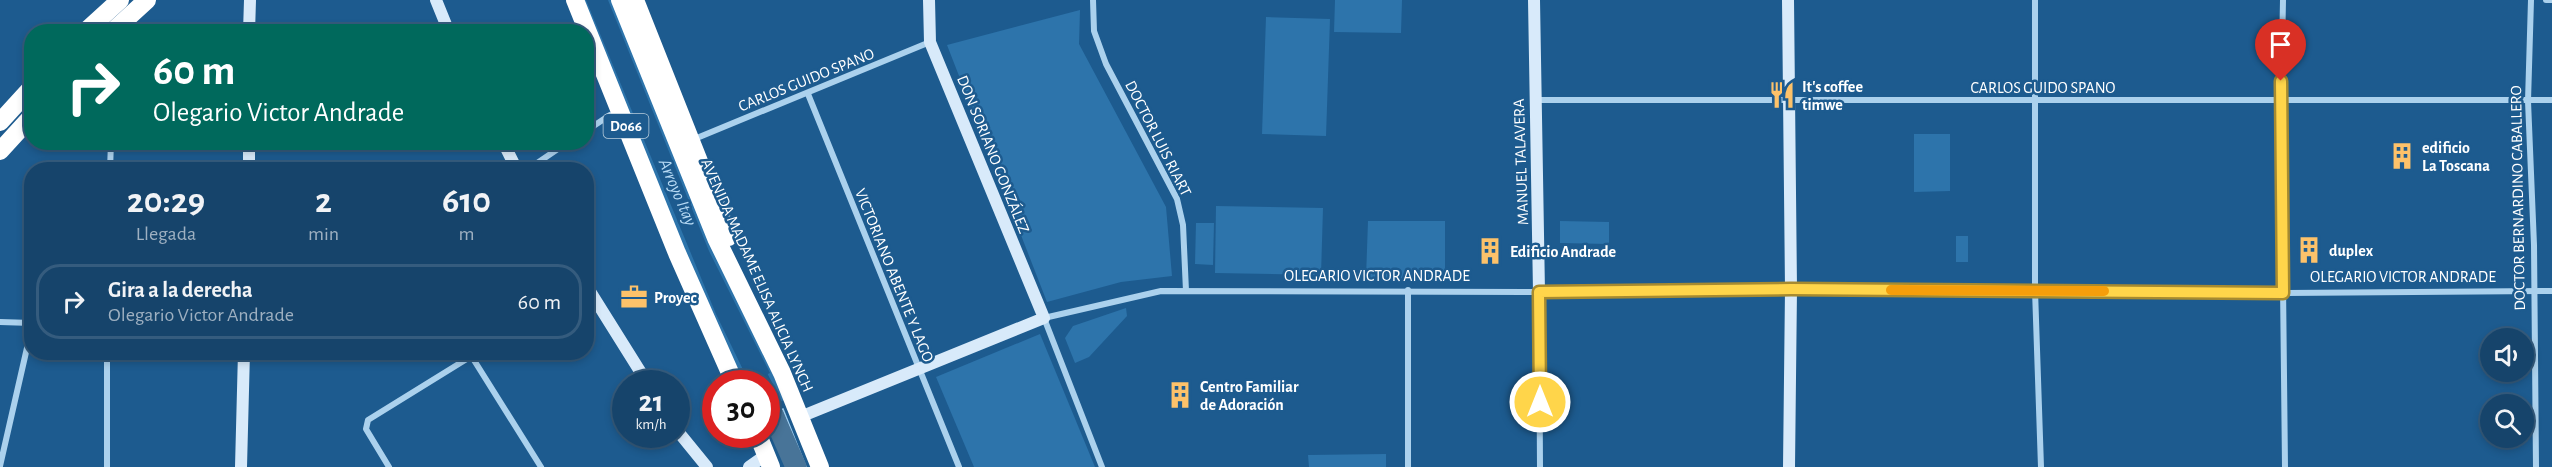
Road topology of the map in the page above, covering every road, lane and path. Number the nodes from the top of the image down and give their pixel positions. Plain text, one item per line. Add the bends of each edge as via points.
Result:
1 (120, 0) edge
2 (147, 0) edge
3 (249, 0) edge
4 (436, 0) edge
5 (561, 0) edge
6 (575, 0) edge
7 (620, 0) edge
8 (635, 0) edge
9 (929, 0) edge
10 (1093, 0) edge
11 (1534, 0) edge
12 (1788, 0) edge
13 (2035, 0) edge
14 (2283, 0) edge
15 (2531, 0) edge
16 (2546, 0) edge
17 (2552, 0) edge
18 (94, 24) edge
19 (121, 24) edge
20 (249, 24) edge
21 (446, 24) edge
22 (572, 24) edge
23 (585, 24) edge
24 (930, 42) junction
25 (594, 47) edge
26 (594, 78) edge
27 (808, 94) junction
28 (24, 96) edge
29 (1534, 100) junction
30 (1787, 100) junction
31 (2037, 100) junction
32 (2552, 100) edge
33 (2528, 101) junction
34 (2281, 102) junction
35 (610, 116) junction
36 (0, 122) edge
37 (24, 125) edge
38 (594, 126) edge
39 (691, 140) junction
40 (556, 150) edge
41 (0, 151) edge
42 (539, 162) edge
43 (1791, 289) junction
44 (1408, 290) junction
45 (2035, 290) junction
46 (1186, 291) junction
47 (2534, 291) junction
48 (2552, 291) edge
49 (1539, 292) junction
50 (2283, 293) junction
51 (594, 298) edge
52 (1044, 318) junction
53 (0, 322) edge
54 (24, 324) edge
55 (716, 344) junction
56 (24, 360) edge
57 (107, 360) edge
58 (244, 360) edge
59 (467, 360) edge
60 (474, 360) edge
61 (918, 369) junction
62 (639, 370) edge
63 (728, 370) edge
64 (782, 373) junction
65 (800, 417) junction
66 (690, 447) edge
67 (769, 461) edge
68 (0, 466) edge
69 (107, 467) edge
70 (241, 467) edge
71 (388, 467) edge
72 (541, 467) edge
73 (706, 467) edge
74 (749, 467) edge
75 (820, 467) edge
76 (959, 467) edge
77 (1102, 467) edge
78 (1408, 467) edge
79 (1540, 467) edge
80 (1789, 467) edge
81 (2041, 467) edge
82 (2284, 467) edge
83 (2536, 467) edge

1 - 18 highway
2 - 19 highway
3 - 20 street
4 - 21 street
5 - 22 highway
6 - 23 highway, D066
7 - 64 highway, AVENIDA MADAME ELISA ALICIA LYNCH / D066 via 716,238
8 - 39 highway
9 - 24 street, DON SORIANO GONZÁLEZ
10 - 46 street, DOCTOR LUIS RIART via 1094,31 1106,64 1177,199 1183,225
11 - 29 street, MANUEL TALAVERA
12 - 30 street
13 - 31 street
14 - 34 street
15 - 33 street, DOCTOR BERNARDINO CABALLERO
16 - 17 street
24 - 27 street, CARLOS GUIDO SPANO
24 - 52 street, DON SORIANO GONZÁLEZ
25 - 55 highway, D066
26 - 35 highway
27 - 39 street, CARLOS GUIDO SPANO
27 - 61 street, VICTORIANO ABENTE Y LAGO
28 - 36 highway
29 - 30 street, CARLOS GUIDO SPANO
29 - 49 street, MANUEL TALAVERA
30 - 31 street, CARLOS GUIDO SPANO
30 - 43 street
31 - 34 street, CARLOS GUIDO SPANO
31 - 45 street
32 - 33 street, CARLOS GUIDO SPANO
33 - 34 street, CARLOS GUIDO SPANO
33 - 47 street, DOCTOR BERNARDINO CABALLERO
34 - 50 street
35 - 38 street
35 - 55 highway via 675,278
37 - 41 highway
39 - 64 highway
40 - 42 street
43 - 45 street, OLEGARIO VICTOR ANDRADE
43 - 49 street, OLEGARIO VICTOR ANDRADE
43 - 80 street
44 - 46 street, OLEGARIO VICTOR ANDRADE
44 - 49 street, OLEGARIO VICTOR ANDRADE
44 - 78 street
45 - 50 street, OLEGARIO VICTOR ANDRADE
45 - 81 street
46 - 52 street, OLEGARIO VICTOR ANDRADE via 1131,295
47 - 48 street, OLEGARIO VICTOR ANDRADE
47 - 50 street, OLEGARIO VICTOR ANDRADE
47 - 83 street, DOCTOR BERNARDINO CABALLERO
49 - 79 street, MANUEL TALAVERA
50 - 82 street
51 - 62 street
52 - 61 street, OLEGARIO VICTOR ANDRADE
52 - 77 street
53 - 54 street
55 - 63 highway, D066
56 - 68 street
57 - 69 street
58 - 70 street
59 - 71 street via 368,420 366,424
60 - 72 street
61 - 65 street, OLEGARIO VICTOR ANDRADE
61 - 76 street, VICTORIANO ABENTE Y LAGO
64 - 65 highway, AVENIDA MADAME ELISA ALICIA LYNCH / D066
65 - 75 highway, AVENIDA MADAME ELISA ALICIA LYNCH / D066
66 - 73 street
67 - 74 street

